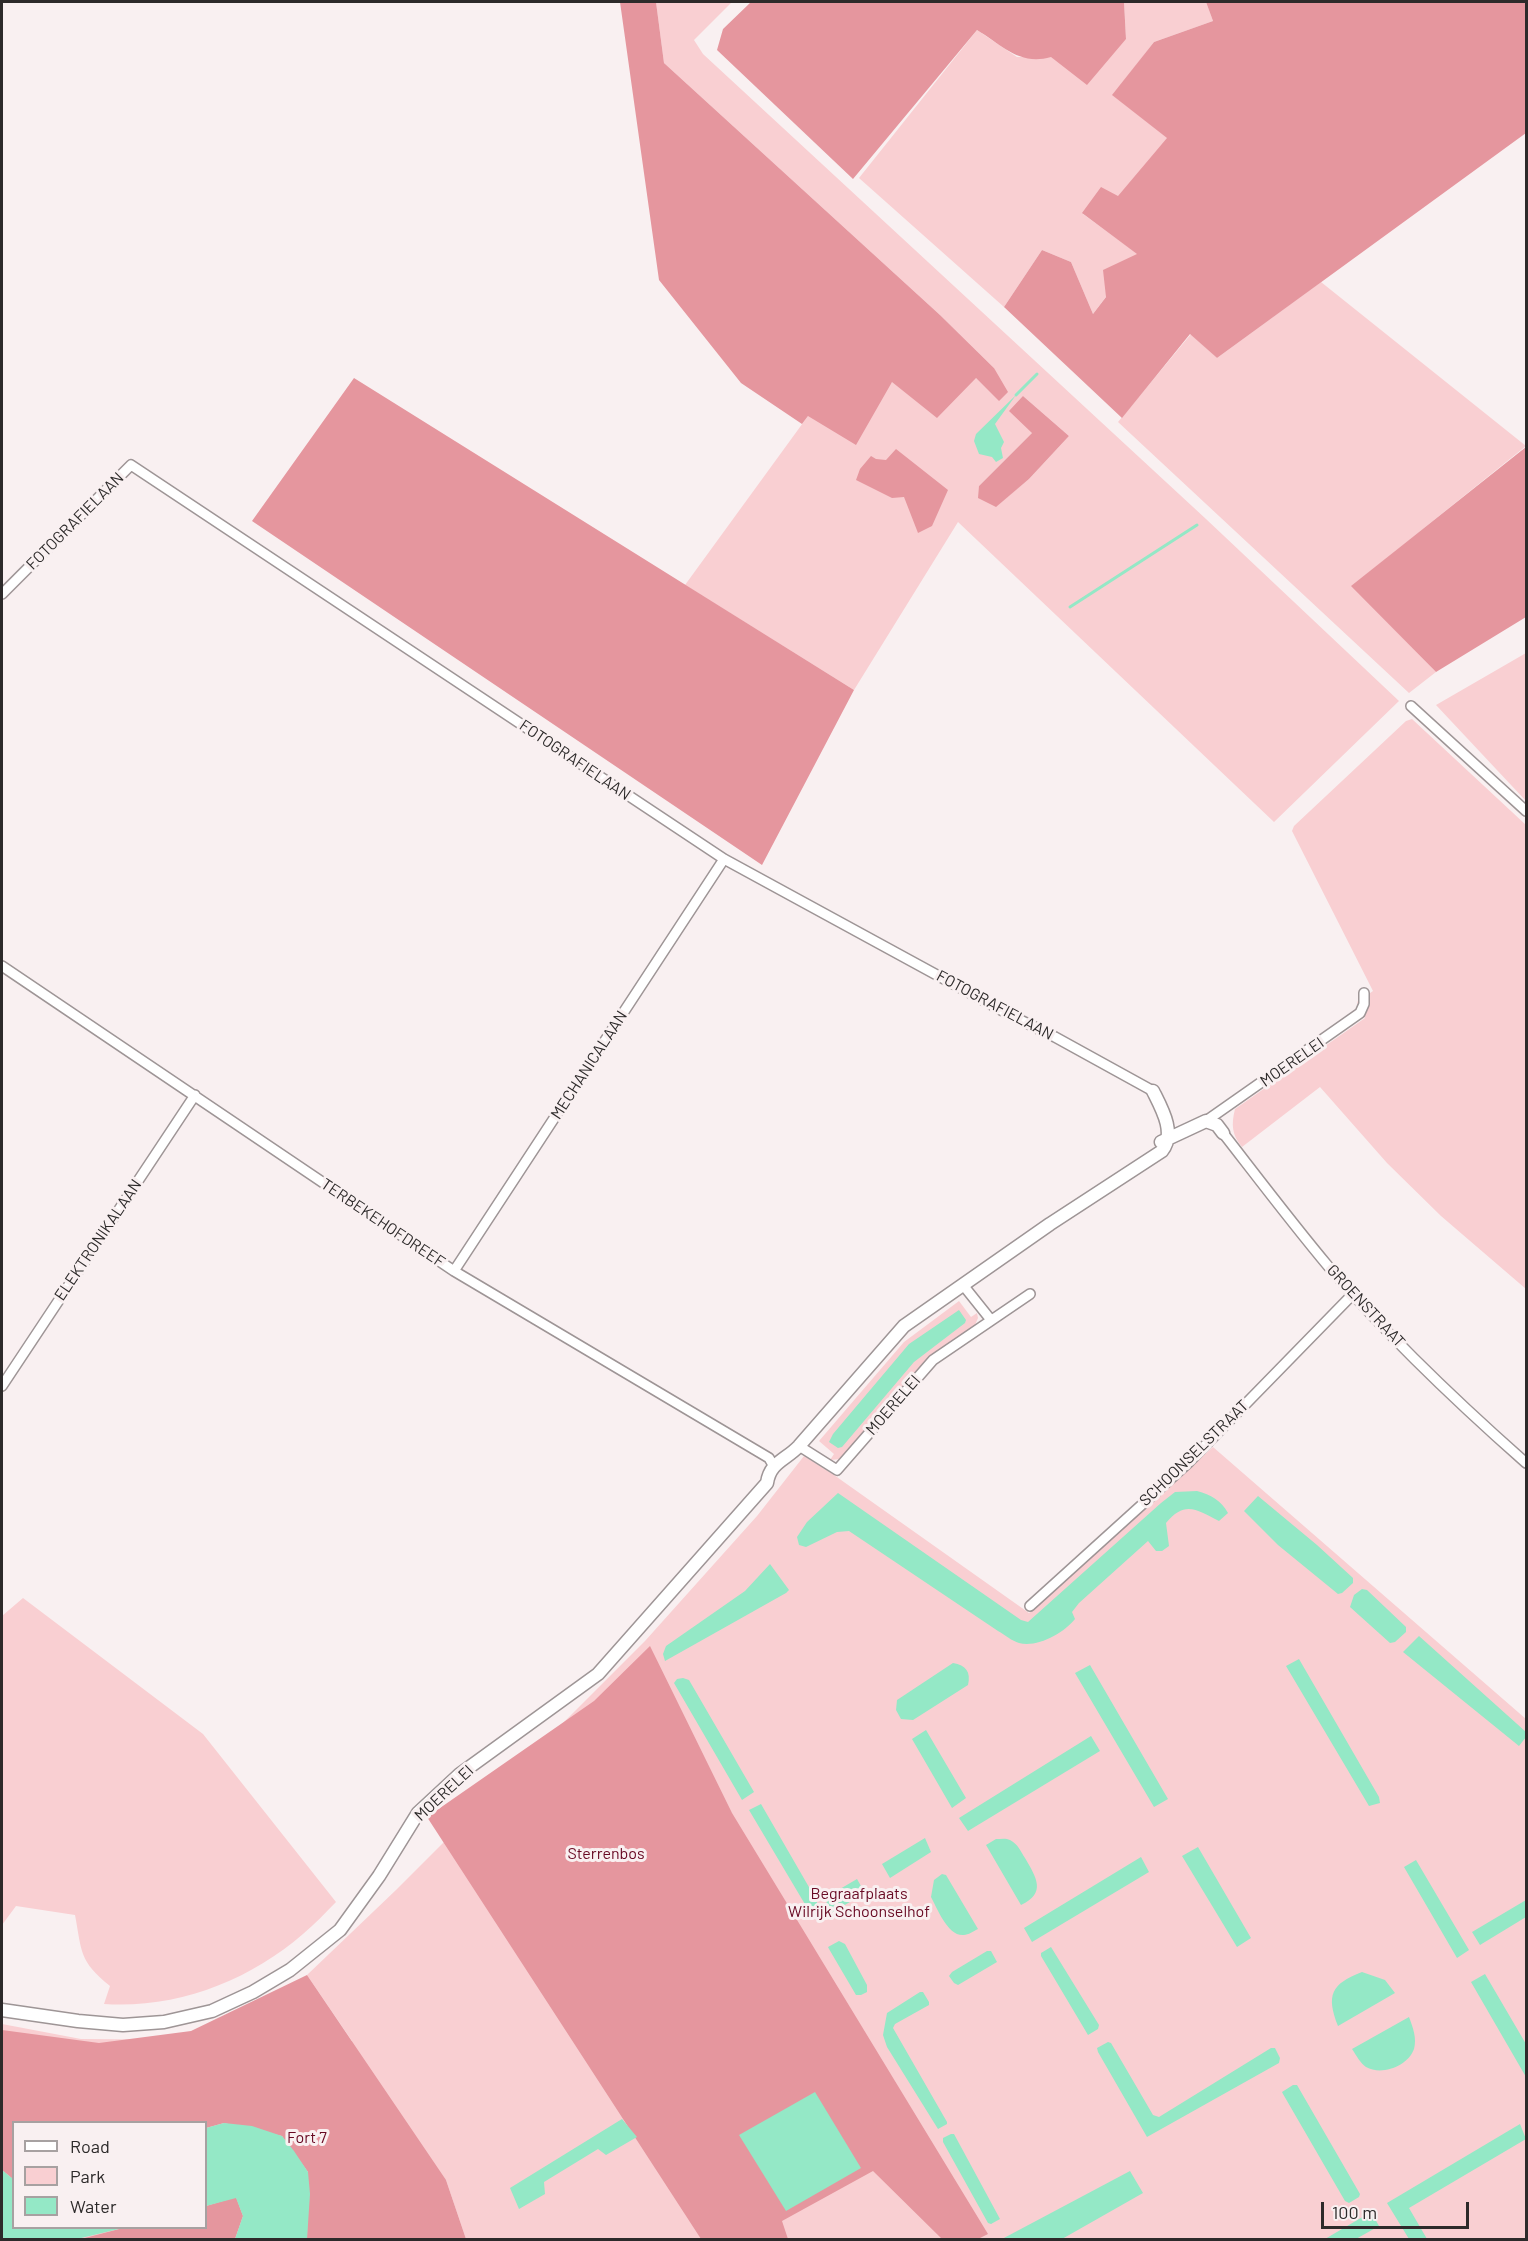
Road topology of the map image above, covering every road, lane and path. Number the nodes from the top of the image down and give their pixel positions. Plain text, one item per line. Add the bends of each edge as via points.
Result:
1 (2, 594) edge
2 (1411, 706) dead end
3 (1527, 811) edge
4 (724, 859) junction
5 (2, 966) edge
6 (1364, 993) dead end
7 (1153, 1091) joint
8 (195, 1095) junction
9 (1206, 1121) junction
10 (1223, 1133) joint
11 (1168, 1138) junction
12 (453, 1270) junction
13 (963, 1285) junction
14 (1030, 1294) dead end
15 (1353, 1294) junction
16 (991, 1320) junction
17 (2, 1386) edge
18 (799, 1446) junction
19 (1527, 1463) edge
20 (773, 1465) junction
21 (1030, 1606) dead end
22 (2, 2010) edge

1 - 4 street, FOTOGRAFIELAAN via 131,465
2 - 3 street
4 - 7 street, FOTOGRAFIELAAN
4 - 12 street, MECHANICALAAN
5 - 8 street, TERBEKEHOFDREEF
6 - 9 street, MOERELEI via 1360,1013
7 - 11 street, FOTOGRAFIELAAN
8 - 12 street, TERBEKEHOFDREEF
8 - 17 street, ELEKTRONIKALAAN
9 - 10 street via 1217,1125
9 - 11 street, MOERELEI
10 - 15 street, GROENSTRAAT
11 - 13 street, MOERELEI via 1162,1151
12 - 20 street, TERBEKEHOFDREEF via 769,1458
13 - 16 street
13 - 18 street, MOERELEI via 904,1326
14 - 16 street, MOERELEI
15 - 19 street, GROENSTRAAT
15 - 21 street, SCHOONSELSTRAAT via 1188,1463
16 - 18 street, MOERELEI via 933,1360 837,1470
18 - 20 street, MOERELEI
20 - 22 street, MOERELEI via 767,1483 598,1674 460,1774 418,1813 340,1930 290,1970 212,2011 164,2022 123,2025

